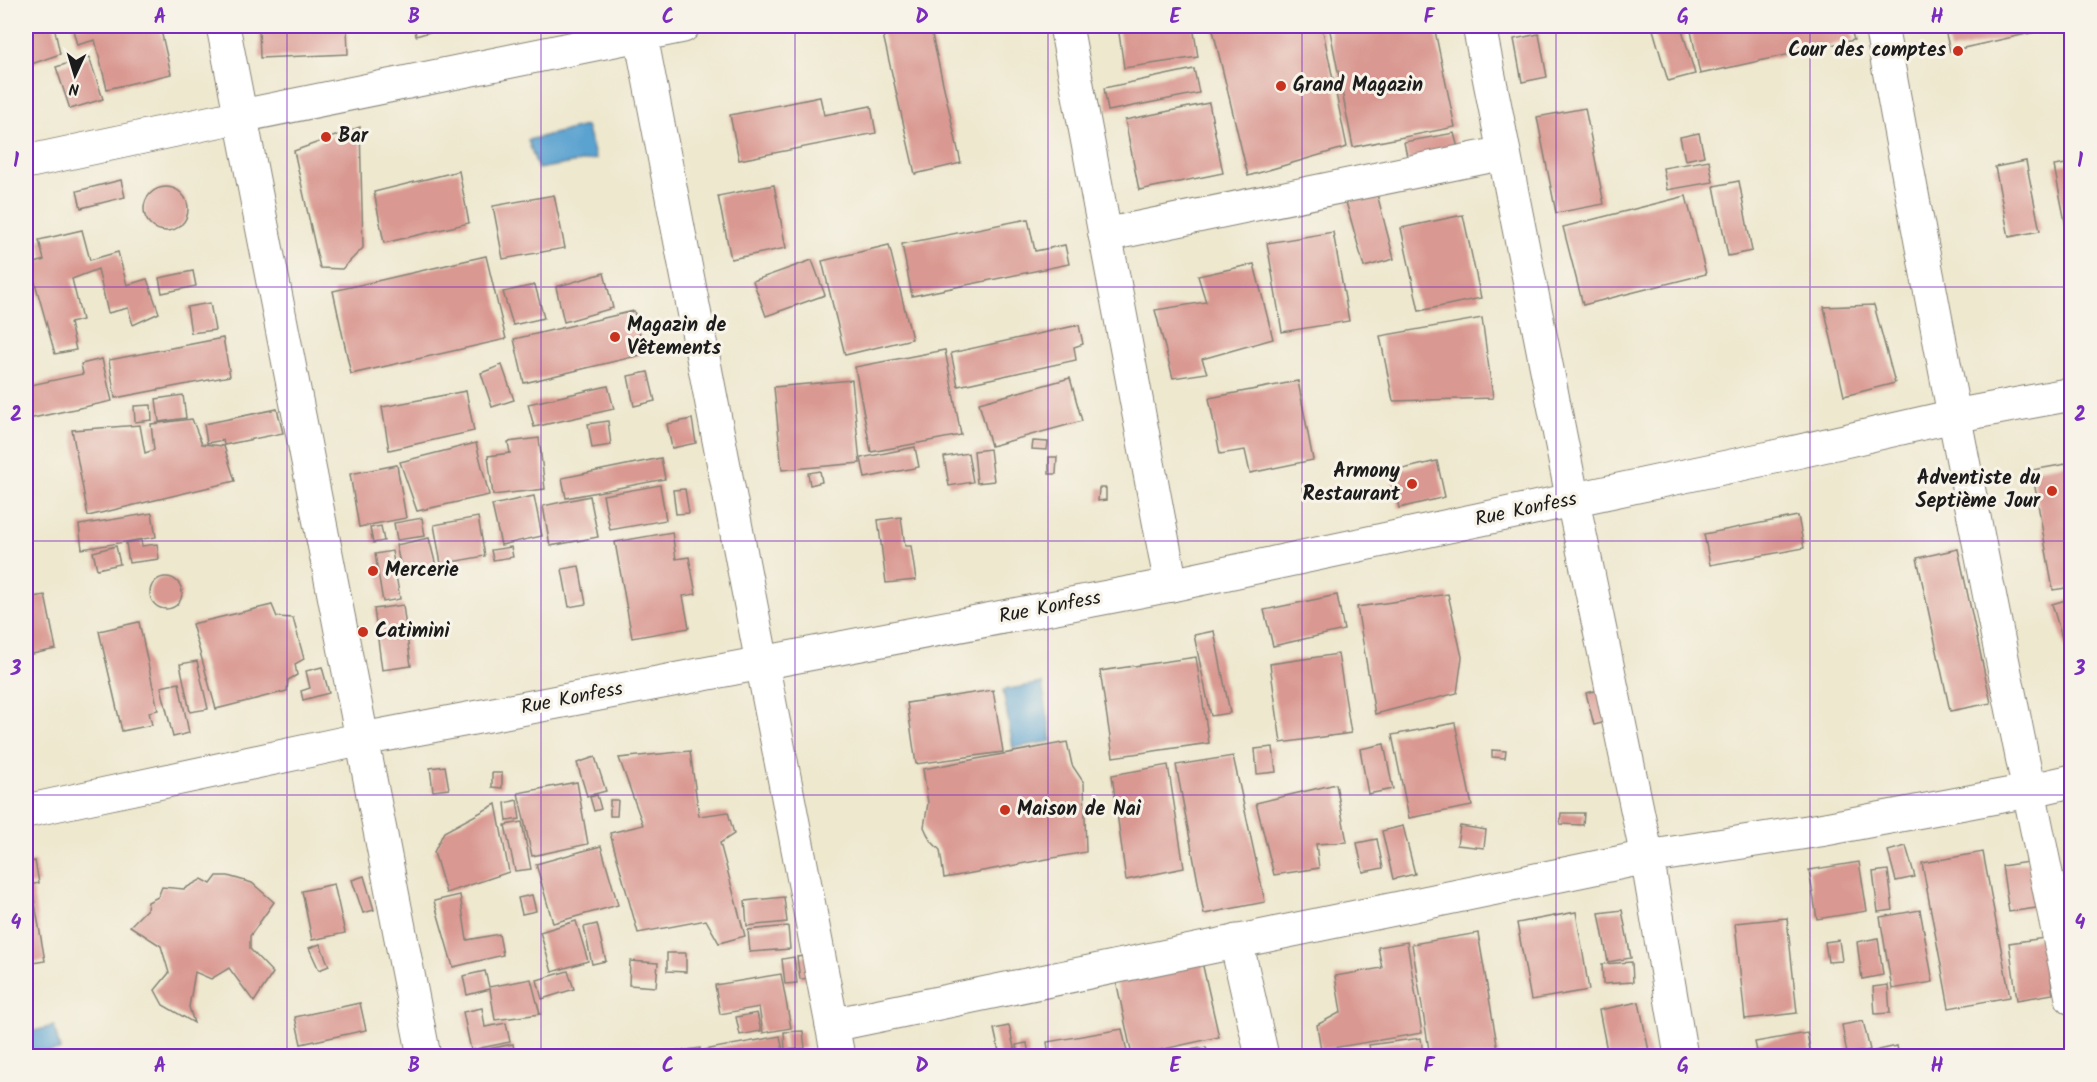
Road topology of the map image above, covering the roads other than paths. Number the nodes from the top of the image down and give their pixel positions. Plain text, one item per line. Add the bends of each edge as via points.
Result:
1 (223, 26) edge
2 (683, 26) edge
3 (1066, 26) edge
4 (1479, 26) edge
5 (1881, 26) edge
6 (639, 30) edge
7 (241, 116) junction
8 (1504, 153) junction
9 (26, 162) edge
10 (1105, 235) junction
11 (2072, 394) edge
12 (1954, 416) junction
13 (1573, 501) junction
14 (1171, 585) junction
15 (761, 664) junction
16 (363, 739) junction
17 (2072, 781) edge
18 (2028, 791) junction
19 (26, 811) edge
20 (1647, 857) junction
21 (1236, 941) junction
22 (2072, 998) edge
23 (835, 1041) edge
24 (424, 1056) edge
25 (1262, 1056) edge
26 (1681, 1056) edge

1 - 7 street
2 - 6 street
3 - 10 street
4 - 8 street
5 - 12 street
6 - 7 street
6 - 15 street
7 - 9 street
7 - 16 street
8 - 10 street
8 - 13 street
10 - 14 street
11 - 12 street, Rue Konfess
12 - 13 street, Rue Konfess
12 - 18 street
13 - 14 street, Rue Konfess
13 - 20 street
14 - 15 street, Rue Konfess
15 - 16 street, Rue Konfess
15 - 23 street
16 - 19 street, Rue Konfess
16 - 24 street
17 - 18 street
18 - 20 street
18 - 22 street
20 - 21 street
20 - 26 street
21 - 23 street
21 - 25 street

